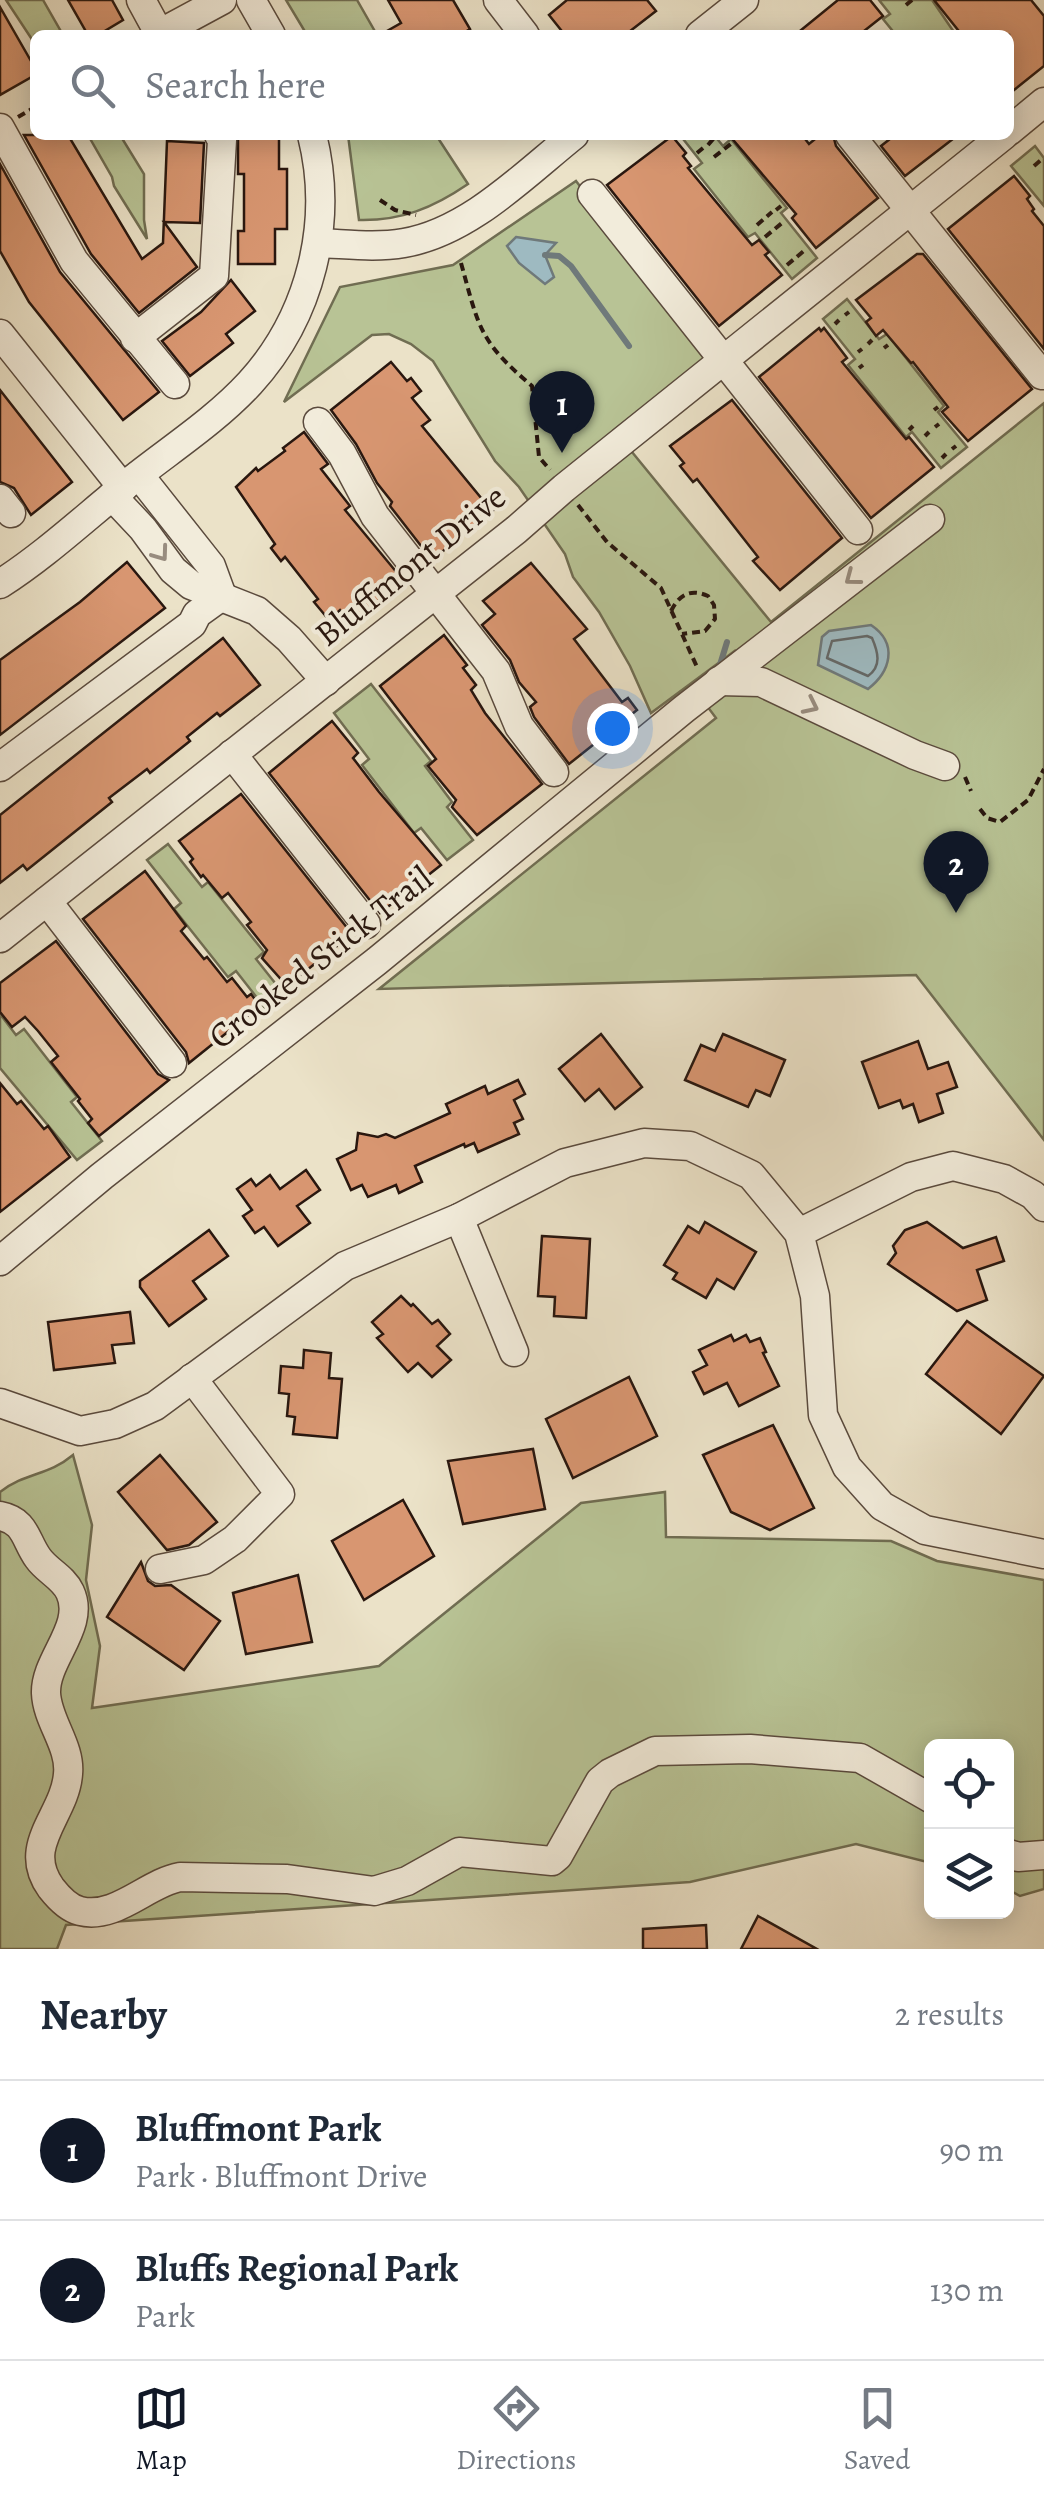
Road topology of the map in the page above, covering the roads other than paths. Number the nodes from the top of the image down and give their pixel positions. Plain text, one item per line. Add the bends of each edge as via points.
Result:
1 (141, 0) edge
2 (222, 0) edge
3 (251, 0) edge
4 (498, 0) edge
5 (744, 0) edge
6 (158, 30) edge
7 (167, 30) edge
8 (269, 30) edge
9 (522, 30) edge
10 (706, 30) edge
11 (1044, 102) edge
12 (1014, 126) edge
13 (0, 128) edge
14 (222, 140) edge
15 (313, 140) edge
16 (568, 140) edge
17 (854, 140) edge
18 (997, 140) edge
19 (592, 194) dead end
20 (910, 211) junction
21 (318, 242) junction
22 (0, 334) edge
23 (136, 338) junction
24 (724, 360) junction
25 (1042, 375) edge
26 (175, 384) dead end
27 (318, 422) dead end
28 (125, 486) junction
29 (930, 520) dead end
30 (858, 530) dead end
31 (0, 584) edge
32 (436, 594) junction
33 (222, 596) junction
34 (326, 681) junction
35 (719, 681) junction
36 (232, 754) junction
37 (945, 766) dead end
38 (0, 767) edge
39 (554, 772) dead end
40 (47, 901) junction
41 (366, 924) dead end
42 (0, 938) edge
43 (172, 1063) dead end
44 (1044, 1207) edge
45 (459, 1218) junction
46 (799, 1233) junction
47 (0, 1261) edge
48 (514, 1352) dead end
49 (192, 1378) junction
50 (0, 1403) edge
51 (0, 1516) edge
52 (1044, 1554) edge
53 (160, 1569) dead end
54 (924, 1794) edge
55 (1044, 1855) edge
56 (1014, 1856) edge

1 - 6 street
2 - 7 street
3 - 8 street
4 - 9 street
5 - 10 street
11 - 12 street, Bluffmont Drive
13 - 23 street via 74,261
14 - 23 street via 214,276
15 - 21 street via 322,205
16 - 21 street via 441,232 406,243
17 - 20 street
18 - 20 street, Bluffmont Drive
19 - 24 street
20 - 24 street, Bluffmont Drive
20 - 25 street
21 - 28 street via 298,309 272,355 249,384
22 - 28 street
23 - 26 street
24 - 30 street
24 - 32 street, Bluffmont Drive
27 - 32 street via 375,516
28 - 31 street
28 - 33 street via 212,566
29 -> 35 street, Crooked Stick Trail
32 - 34 street, Bluffmont Drive
32 - 39 street via 496,671 519,726
33 - 34 street via 257,611
33 - 38 street
34 - 36 street, Bluffmont Drive
35 -> 37 street via 762,682
35 - 47 street, Crooked Stick Trail
36 - 40 street, Bluffmont Drive
36 - 41 street
40 - 42 street, Bluffmont Drive
40 - 43 street
44 - 46 street via 1004,1178 953,1166 911,1176
45 - 46 street via 565,1163 644,1143 690,1146 751,1175
45 - 48 street
45 - 49 street via 345,1266
46 - 52 street via 814,1296 822,1415 847,1467 882,1506 925,1530
49 - 50 street via 156,1406 80,1431
49 - 53 street via 280,1494 204,1560
51 - 54 street via 22,1527 74,1604 46,1692 68,1775 39,1856 55,1893 80,1911 111,1908 180,1877 374,1891 460,1852 552,1861 600,1781 655,1751 750,1749 860,1758
55 - 56 street

